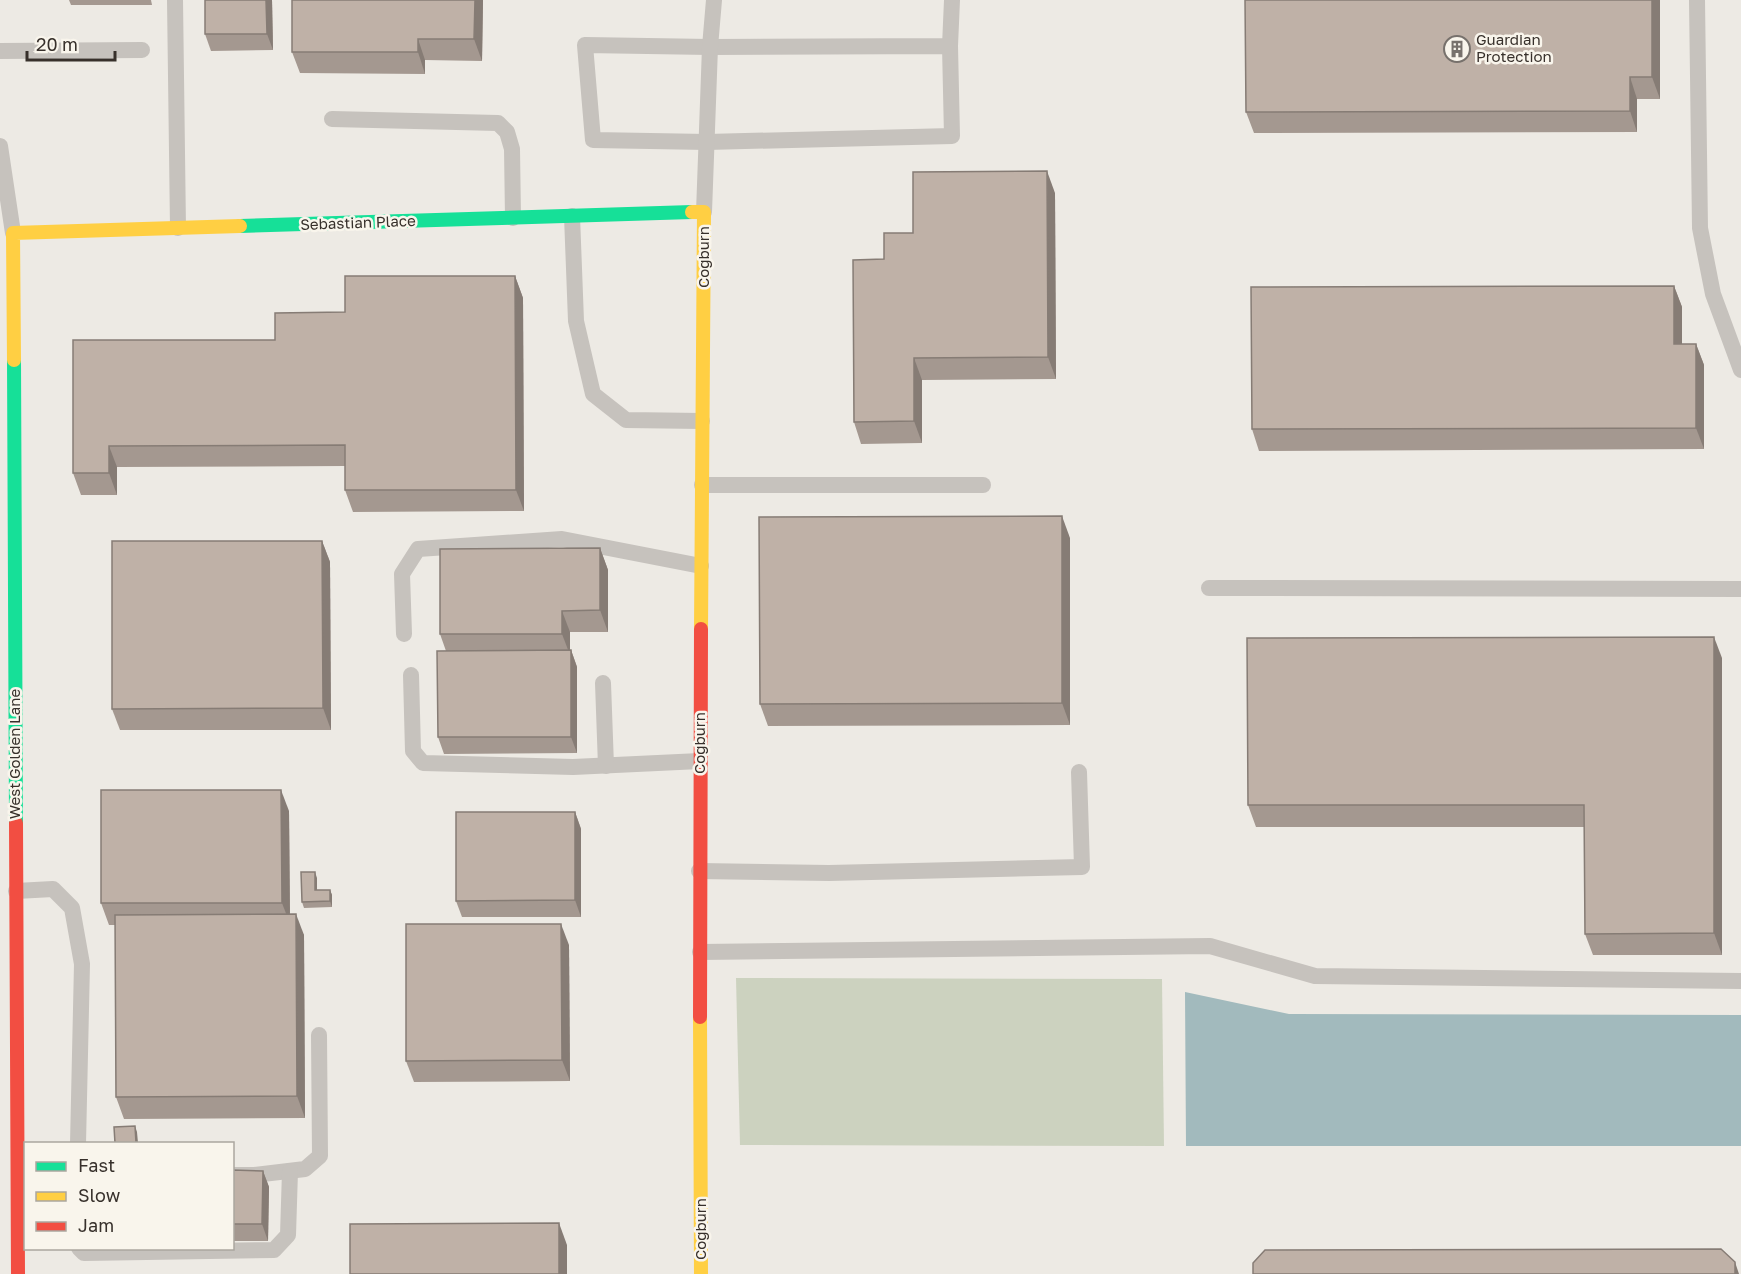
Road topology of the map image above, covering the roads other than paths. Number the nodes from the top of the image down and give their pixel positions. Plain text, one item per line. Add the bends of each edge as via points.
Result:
1 (175, 0) edge
2 (714, 0) edge
3 (952, 0) edge
4 (1696, 0) edge
5 (950, 46) junction
6 (710, 47) junction
7 (142, 50) dead end
8 (0, 51) edge
9 (332, 119) dead end
10 (707, 142) junction
11 (0, 146) edge
12 (704, 212) junction
13 (0, 216) edge
14 (572, 216) junction
15 (513, 218) junction
16 (177, 228) junction
17 (13, 233) junction
18 (1741, 370) edge
19 (702, 421) junction
20 (702, 484) junction
21 (983, 484) dead end
22 (701, 566) junction
23 (1209, 588) dead end
24 (1741, 589) edge
25 (405, 634) dead end
26 (411, 675) dead end
27 (603, 683) dead end
28 (700, 761) junction
29 (606, 766) junction
30 (1079, 772) dead end
31 (699, 871) junction
32 (16, 891) junction
33 (700, 952) junction
34 (1741, 981) edge
35 (319, 1035) dead end
36 (8, 1114) edge
37 (78, 1142) edge
38 (290, 1171) junction
39 (21, 1173) edge
40 (234, 1175) edge
41 (81, 1250) edge
42 (18, 1274) edge
43 (701, 1274) edge

1 - 16 lane
2 - 6 lane
3 - 5 lane
4 - 18 lane via 1700,228 1713,294
5 - 6 lane
5 - 10 lane via 952,136
6 - 10 lane
6 - 10 lane via 585,45 593,140
7 - 8 lane
9 - 15 lane via 498,123 507,132 512,149
10 - 12 lane
11 - 17 lane
12 - 14 street, Sebastian Place
12 - 19 street, Cogburn
13 - 17 lane
14 - 15 street, Sebastian Place
14 - 19 lane via 576,321 593,394 626,420
15 - 16 street, Sebastian Place
16 - 17 street, Sebastian Place
17 - 32 street, West Golden Lane
19 - 20 street, Cogburn
20 - 21 lane
20 - 22 street, Cogburn
22 - 25 lane via 562,539 418,549 402,574
22 - 28 street, Cogburn
23 - 24 lane
26 - 29 lane via 413,752 423,763
27 - 29 lane
28 - 29 lane
28 - 31 street, Cogburn
30 - 31 lane via 1082,867 829,873
31 - 33 street, Cogburn
32 - 36 street, West Golden Lane
32 - 37 lane via 53,889 72,908 82,964
33 - 34 lane via 1210,946 1314,976
33 - 43 street, Cogburn
35 - 38 lane via 320,1156 305,1169
36 - 39 street, West Golden Lane
38 - 40 lane
38 - 41 lane via 288,1235 274,1250
39 - 42 street, West Golden Lane

